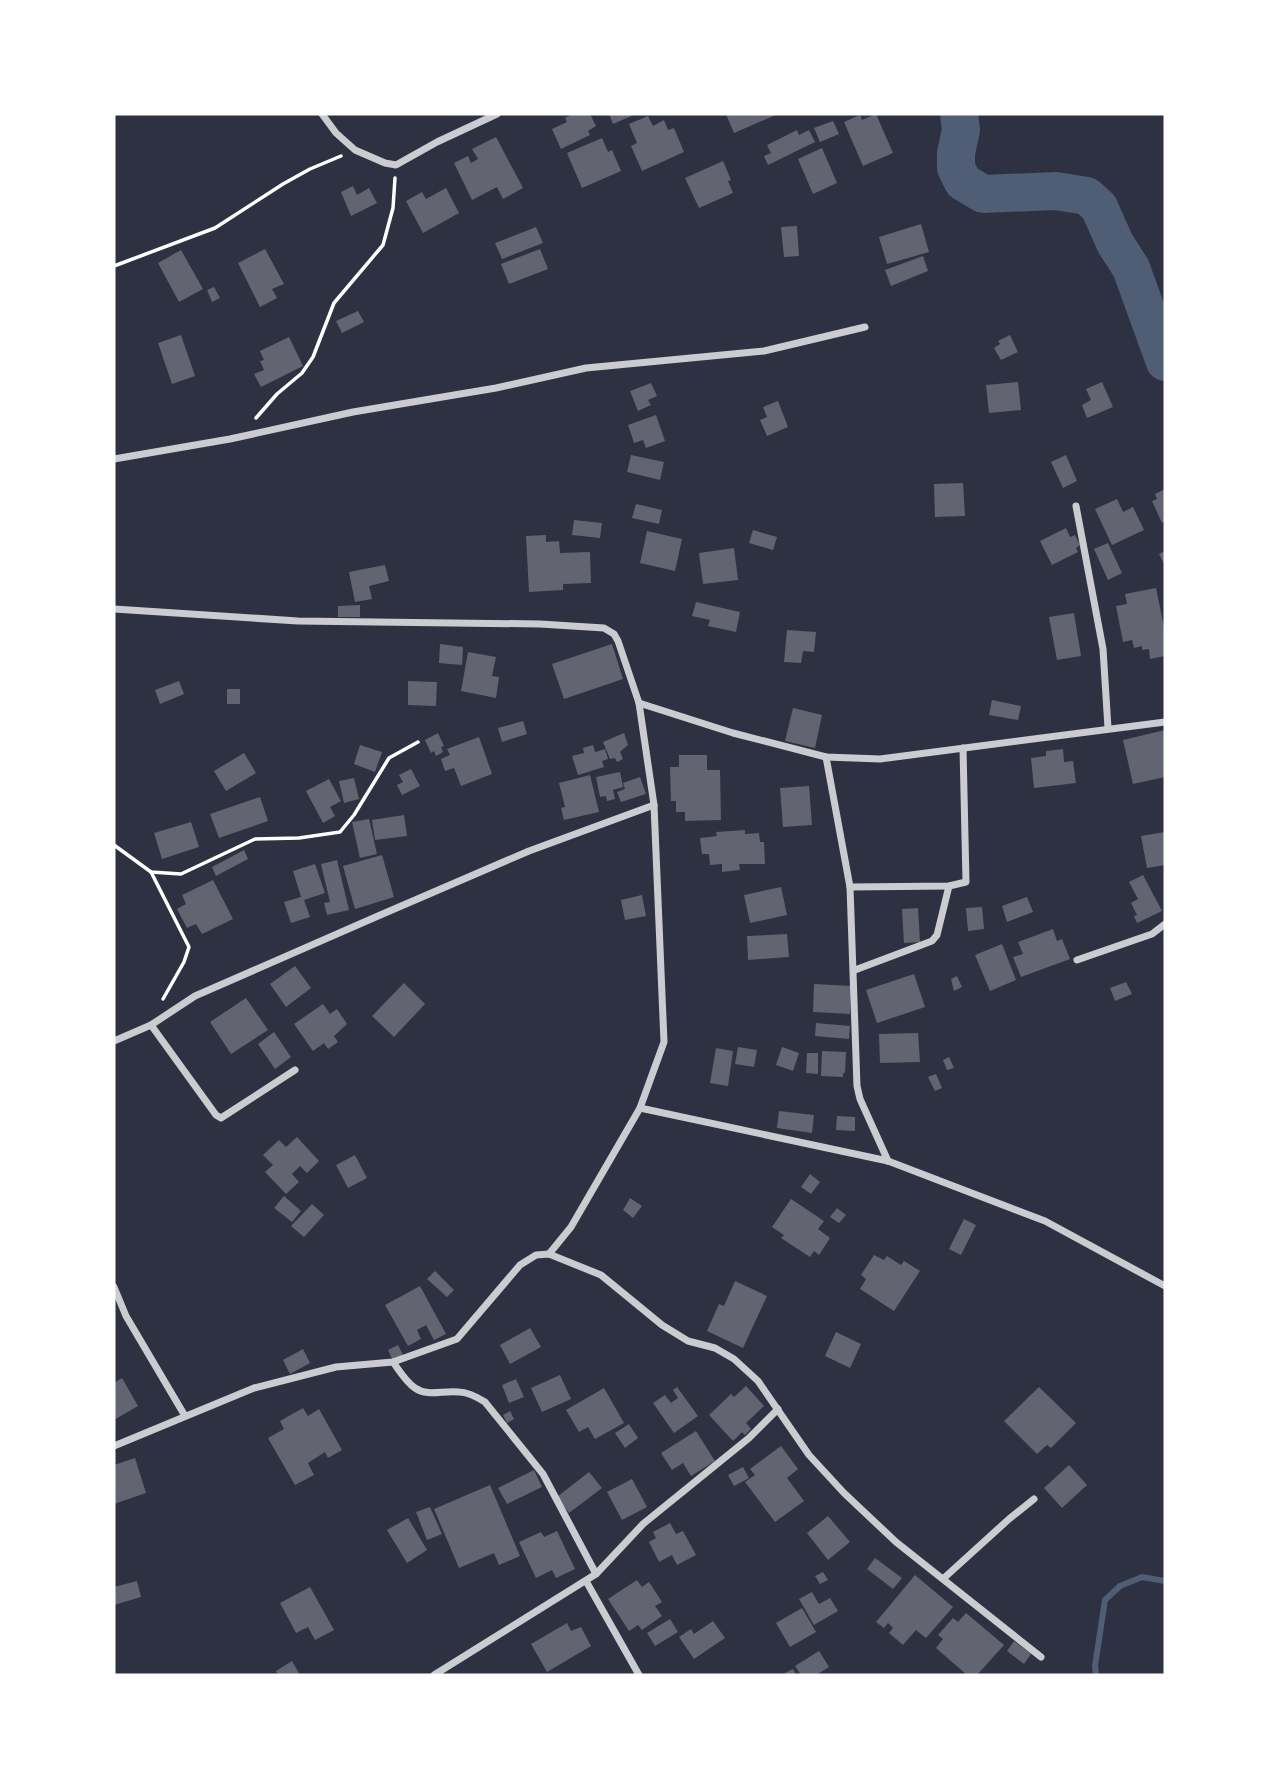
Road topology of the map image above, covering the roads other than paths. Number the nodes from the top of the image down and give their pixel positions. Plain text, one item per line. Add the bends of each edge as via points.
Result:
1 (322, 114) edge
2 (497, 114) edge
3 (865, 327) dead end
4 (114, 459) edge
5 (1076, 506) dead end
6 (114, 609) edge
7 (639, 704) junction
8 (1165, 722) edge
9 (1108, 727) junction
10 (963, 748) junction
11 (826, 757) junction
12 (653, 805) junction
13 (949, 886) junction
14 (850, 887) junction
15 (1165, 924) edge
16 (1077, 960) dead end
17 (855, 970) junction
18 (154, 1023) junction
19 (114, 1041) edge
20 (295, 1070) dead end
21 (640, 1108) junction
22 (888, 1161) junction
23 (549, 1254) junction
24 (1165, 1286) edge
25 (114, 1287) edge
26 (393, 1362) junction
27 (778, 1409) junction
28 (185, 1416) junction
29 (114, 1447) edge
30 (1034, 1499) dead end
31 (596, 1574) junction
32 (944, 1578) junction
33 (586, 1581) junction
34 (1041, 1657) dead end
35 (434, 1675) edge
36 (639, 1675) edge

1 - 2 street via 355,150 396,165
3 - 4 street via 764,351 586,368
5 - 9 street via 1103,649
6 - 7 street via 298,621 604,628 618,641
7 - 11 street
7 - 12 street
8 - 9 street
9 - 10 street
10 - 11 street via 880,759
10 - 13 street via 967,877 966,882
11 - 14 street
12 - 18 street via 529,851 195,996
12 - 21 street via 664,1042
13 - 14 street
13 - 17 street via 932,941
14 - 17 street
15 - 16 street via 1152,934
17 - 22 street via 857,1086
18 - 19 street
18 - 20 street via 221,1118
21 - 22 street
21 - 23 street via 571,1227
22 - 24 street via 1045,1221
23 - 26 street via 536,1255 520,1265 457,1339
23 - 27 street via 601,1275 662,1325 734,1359
25 - 28 street
26 - 28 street via 336,1367 254,1388
26 - 31 street via 418,1390 459,1392 485,1402 543,1474
27 - 31 street via 643,1524
27 - 32 street via 809,1455 844,1493 896,1542
28 - 29 street
30 - 32 street
31 - 33 street
32 - 34 street
33 - 35 street
33 - 36 street

